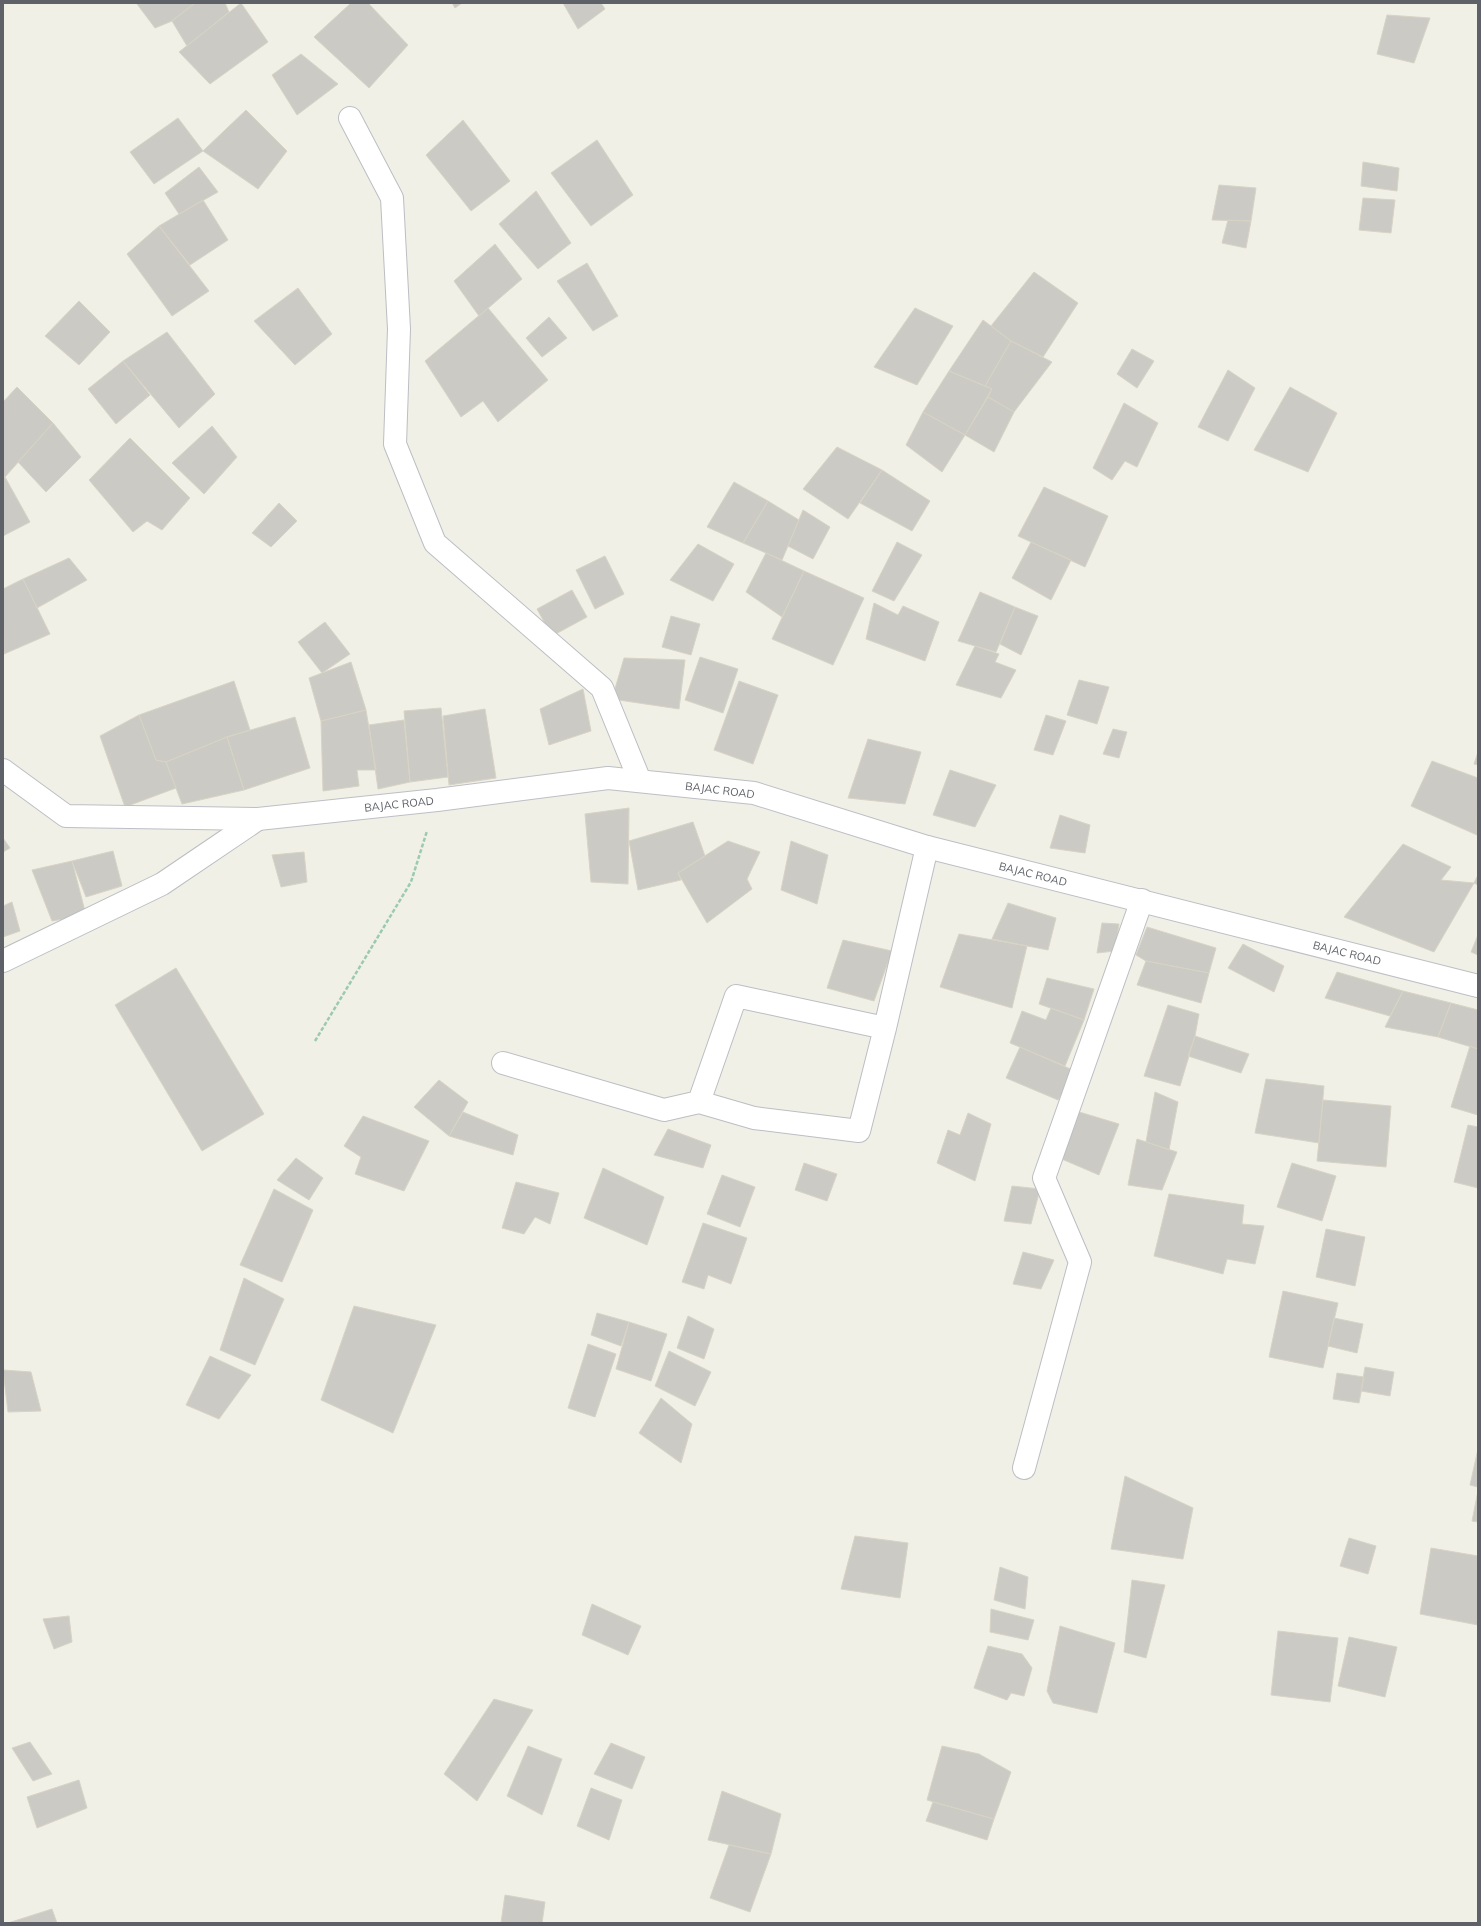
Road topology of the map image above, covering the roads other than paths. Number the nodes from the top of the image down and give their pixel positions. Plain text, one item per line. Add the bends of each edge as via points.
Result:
1 (350, 118) dead end
2 (3, 770) edge
3 (640, 781) junction
4 (258, 819) junction
5 (927, 847) junction
6 (1142, 900) junction
7 (3, 961) edge
8 (1478, 986) edge
9 (885, 1028) junction
10 (503, 1063) dead end
11 (699, 1102) junction
12 (1024, 1468) dead end

1 - 3 street via 392,198 399,329 396,444 436,544 602,688
2 - 4 street, BAJAC ROAD via 66,816
3 - 4 street, BAJAC ROAD via 608,778
3 - 5 street, BAJAC ROAD via 754,793
4 - 7 street via 162,884
5 - 6 street, BAJAC ROAD
5 - 9 street
6 - 8 street, BAJAC ROAD
6 - 12 street via 1044,1178 1080,1262
9 - 11 street via 736,996
9 - 11 street via 859,1131 754,1118
10 - 11 street via 664,1110

